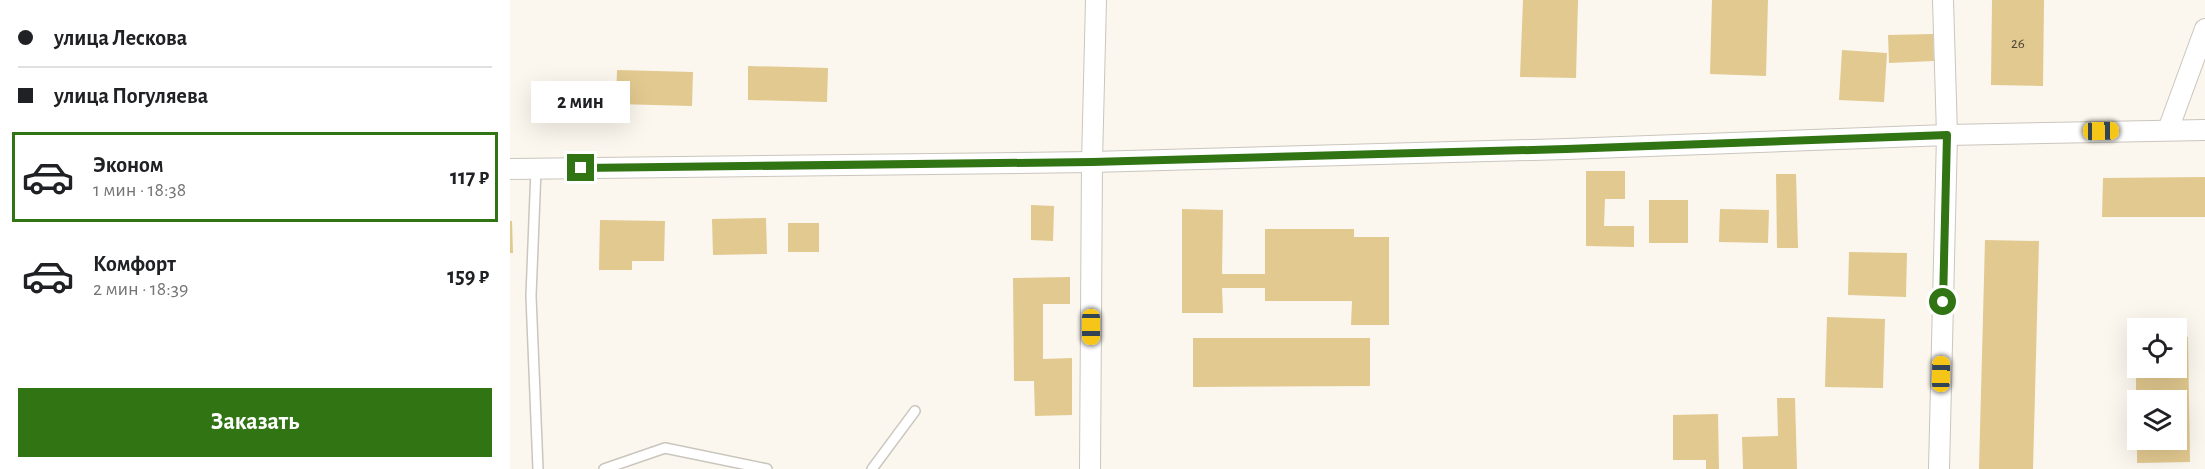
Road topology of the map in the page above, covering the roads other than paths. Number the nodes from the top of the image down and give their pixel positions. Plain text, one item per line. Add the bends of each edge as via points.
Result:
1 (1096, 0) edge
2 (1943, 0) edge
3 (2205, 29) edge
4 (2168, 130) junction
5 (2205, 130) edge
6 (1947, 135) junction
7 (1092, 162) junction
8 (510, 169) edge
9 (536, 169) junction
10 (915, 411) dead end
11 (538, 469) edge
12 (604, 469) edge
13 (767, 469) edge
14 (873, 469) edge
15 (1090, 469) edge
16 (1939, 469) edge

1 - 7 street
2 - 6 street
3 - 4 street
4 - 5 street
4 - 6 street
6 - 7 street
6 - 16 street
7 - 9 street
7 - 15 street
8 - 9 street
9 - 11 lane via 531,296
10 - 14 lane
12 - 13 lane via 665,448

